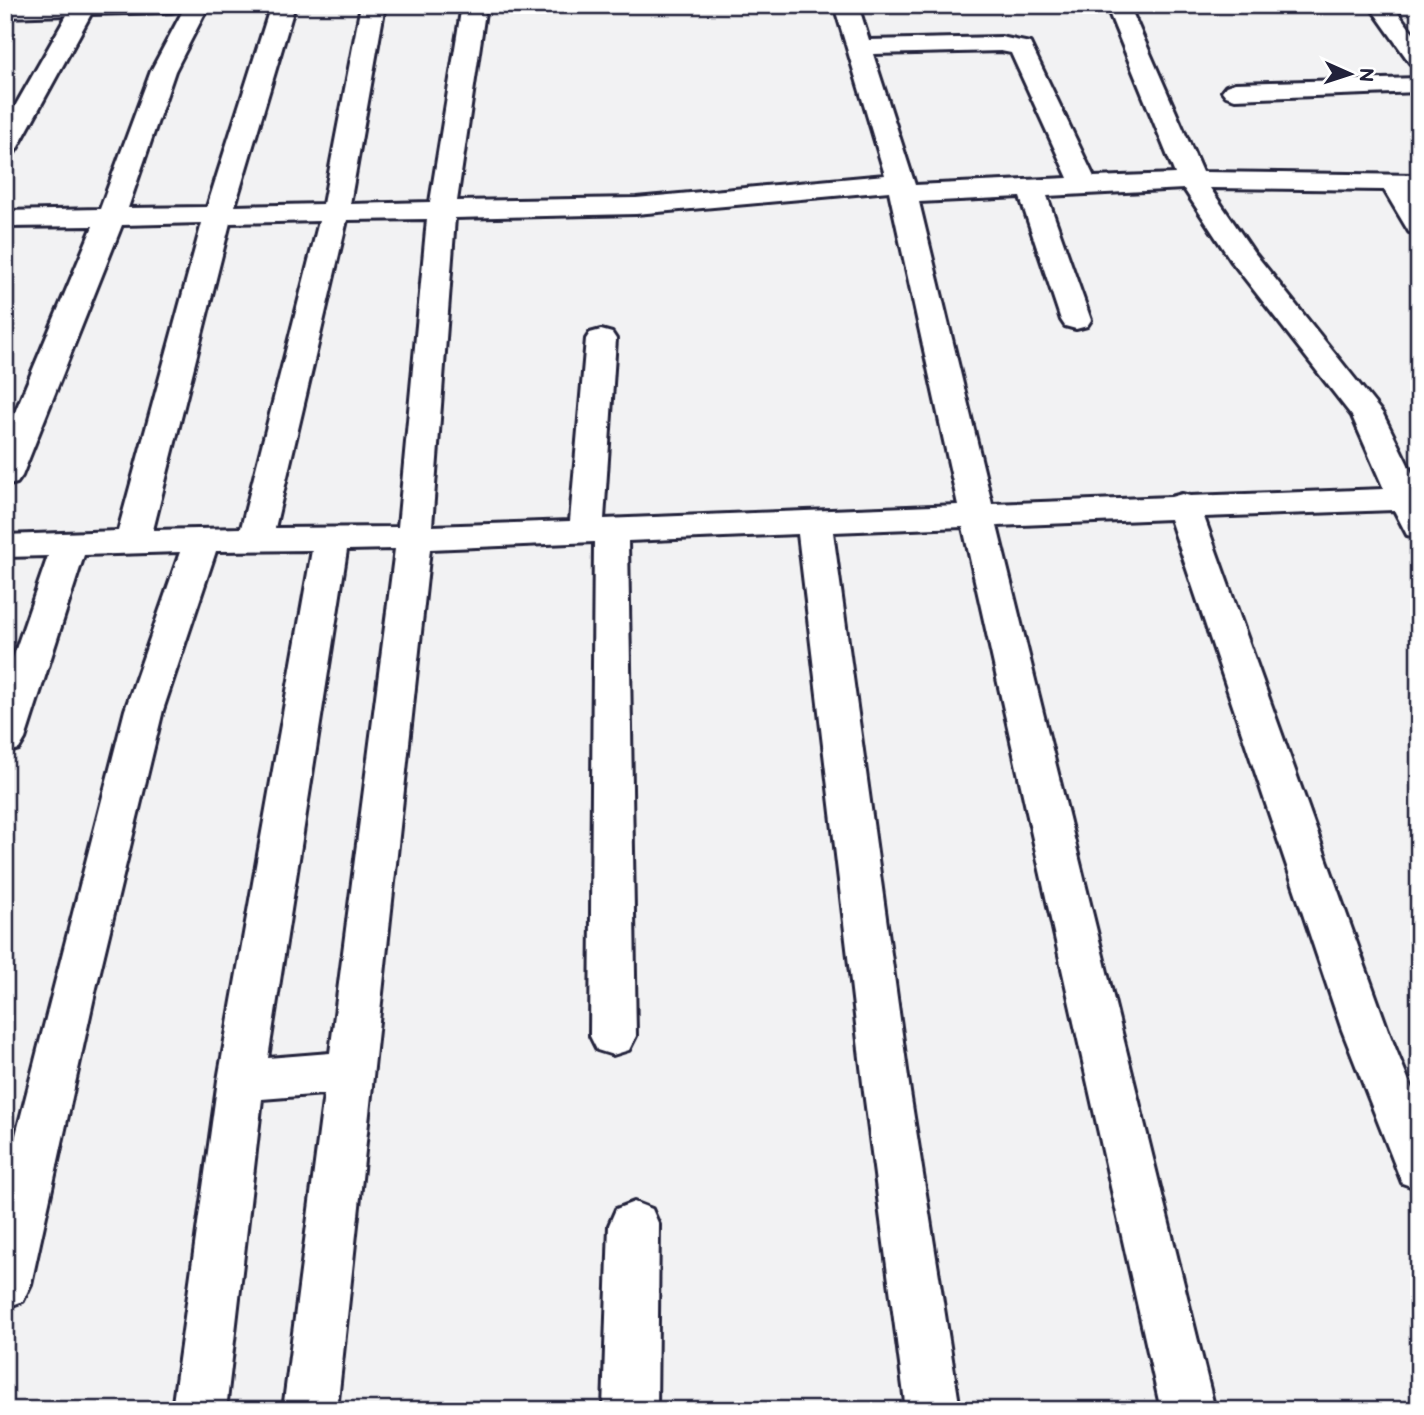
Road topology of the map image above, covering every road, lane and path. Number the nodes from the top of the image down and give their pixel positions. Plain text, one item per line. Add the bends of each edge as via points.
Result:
1 (171, 5) edge
2 (198, 5) edge
3 (284, 5) edge
4 (373, 5) edge
5 (474, 5) edge
6 (846, 5) edge
7 (1116, 5) edge
8 (1380, 5) edge
9 (109, 6) edge
10 (13, 8) edge
11 (83, 8) junction
12 (857, 47) junction
13 (1419, 58) edge
14 (1419, 85) edge
15 (1235, 91) dead end
16 (5, 95) edge
17 (36, 95) junction
18 (5, 147) edge
19 (1192, 181) junction
20 (1406, 182) edge
21 (1084, 185) junction
22 (1030, 187) junction
23 (903, 188) junction
24 (335, 212) junction
25 (442, 212) junction
26 (218, 215) junction
27 (5, 219) edge
28 (110, 219) junction
29 (1419, 226) edge
30 (1076, 320) dead end
31 (601, 339) dead end
32 (5, 476) edge
33 (1182, 505) junction
34 (1414, 508) edge
35 (978, 517) junction
36 (814, 522) junction
37 (599, 530) junction
38 (414, 538) junction
39 (202, 540) junction
40 (331, 540) junction
41 (133, 541) junction
42 (256, 541) junction
43 (69, 544) junction
44 (5, 546) edge
45 (5, 739) edge
46 (614, 1036) dead end
47 (350, 1072) junction
48 (241, 1080) junction
49 (1419, 1167) edge
50 (634, 1225) dead end
51 (5, 1284) edge
52 (199, 1410) edge
53 (310, 1410) edge
54 (630, 1410) edge
55 (933, 1410) edge
56 (1188, 1410) edge

1 - 9 street
2 - 28 street via 163,71
3 - 26 street
4 - 24 street
5 - 25 street
6 - 12 street
7 - 19 street
8 - 13 street
9 - 11 street
10 - 11 street
11 - 17 street
12 - 21 street via 1001,44 1021,48
12 - 23 street
14 - 15 street
16 - 17 street
17 - 18 street
19 - 20 street
19 - 21 street
19 - 34 street via 1242,256 1367,414
20 - 29 street
21 - 22 street
22 - 23 street
22 - 30 street
23 - 25 street
23 - 35 street
24 - 25 street
24 - 26 street
24 - 42 street
25 - 38 street
26 - 28 street
26 - 41 street
27 - 28 street
28 - 32 street
31 - 37 street
33 - 34 street
33 - 35 street
33 - 49 street via 1365,1030
35 - 36 street
35 - 56 street
36 - 37 street
36 - 55 street
37 - 38 street
37 - 46 street
38 - 40 street
38 - 47 street
39 - 41 street
39 - 42 street
39 - 51 street via 144,710
40 - 42 street
40 - 48 street
41 - 43 street
43 - 44 street
43 - 45 street
47 - 48 street
47 - 53 street
48 - 52 street
50 - 54 street

